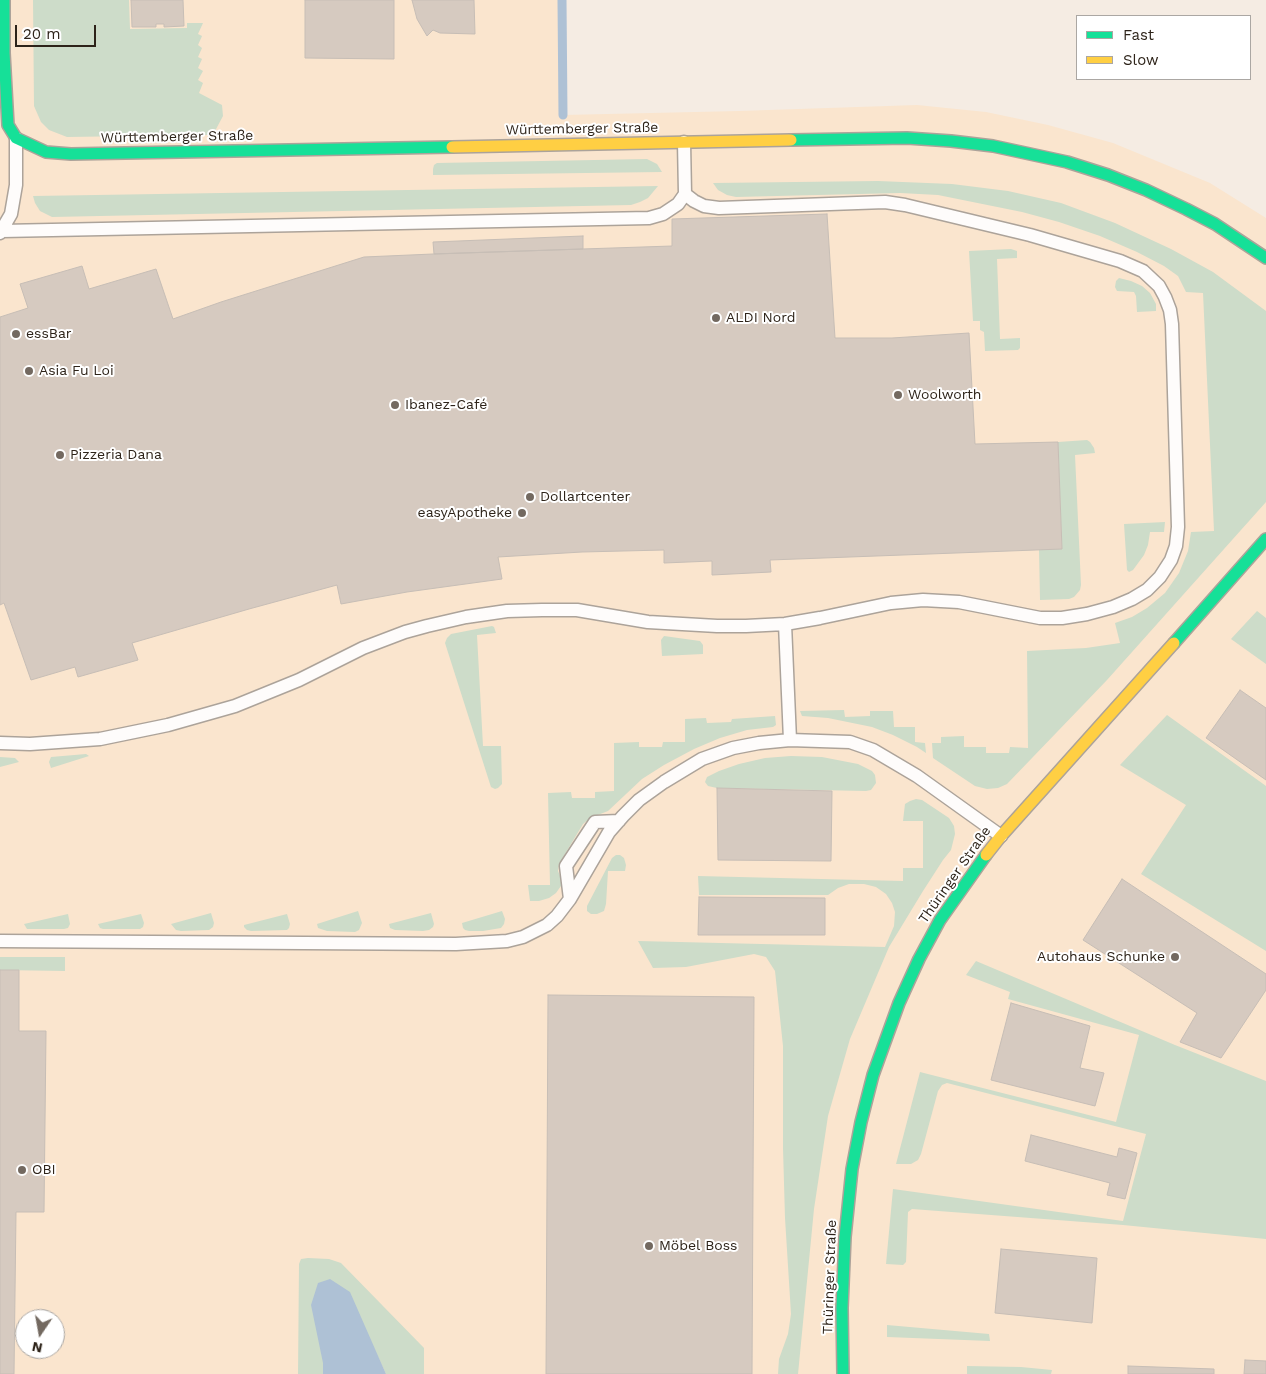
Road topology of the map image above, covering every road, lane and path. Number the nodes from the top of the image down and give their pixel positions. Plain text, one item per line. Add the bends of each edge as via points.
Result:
1 (4, 0) edge
2 (2, 53) edge
3 (16, 138) junction
4 (684, 142) junction
5 (685, 194) junction
6 (1, 232) edge
7 (1266, 258) edge
8 (1266, 539) edge
9 (785, 624) junction
10 (790, 740) junction
11 (0, 743) edge
12 (619, 820) junction
13 (1000, 836) junction
14 (570, 899) junction
15 (0, 942) edge
16 (843, 1374) edge

1 - 2 street
2 - 3 street via 8,125
3 - 4 street, Württemberger Straße via 46,152 71,154
3 - 6 lane via 16,185 11,214
4 - 5 lane
4 - 7 street, Württemberger Straße via 908,138 1029,152 1100,172 1146,190 1214,224
5 - 6 lane via 678,204 663,214 633,219
5 - 9 lane via 704,206 719,208 885,202 905,205 1120,261 1151,278 1170,310 1178,526 1171,560 1147,590 1113,607 1062,618 1040,618 959,602 923,600 891,603
8 - 13 street, Thüringer Straße
9 - 10 lane
9 - 11 lane via 717,626 648,622 577,610 507,611 405,632 235,706 168,725 100,738
10 - 12 lane via 759,742 702,759 639,800
10 - 13 lane via 850,742 873,750 918,776
12 - 14 lane
12 - 14 lane via 595,822 566,866
13 - 16 street, Thüringer Straße via 929,939 899,1003 873,1075 861,1122 848,1203 842,1308
14 - 15 lane via 547,925 523,938 507,941 456,944

